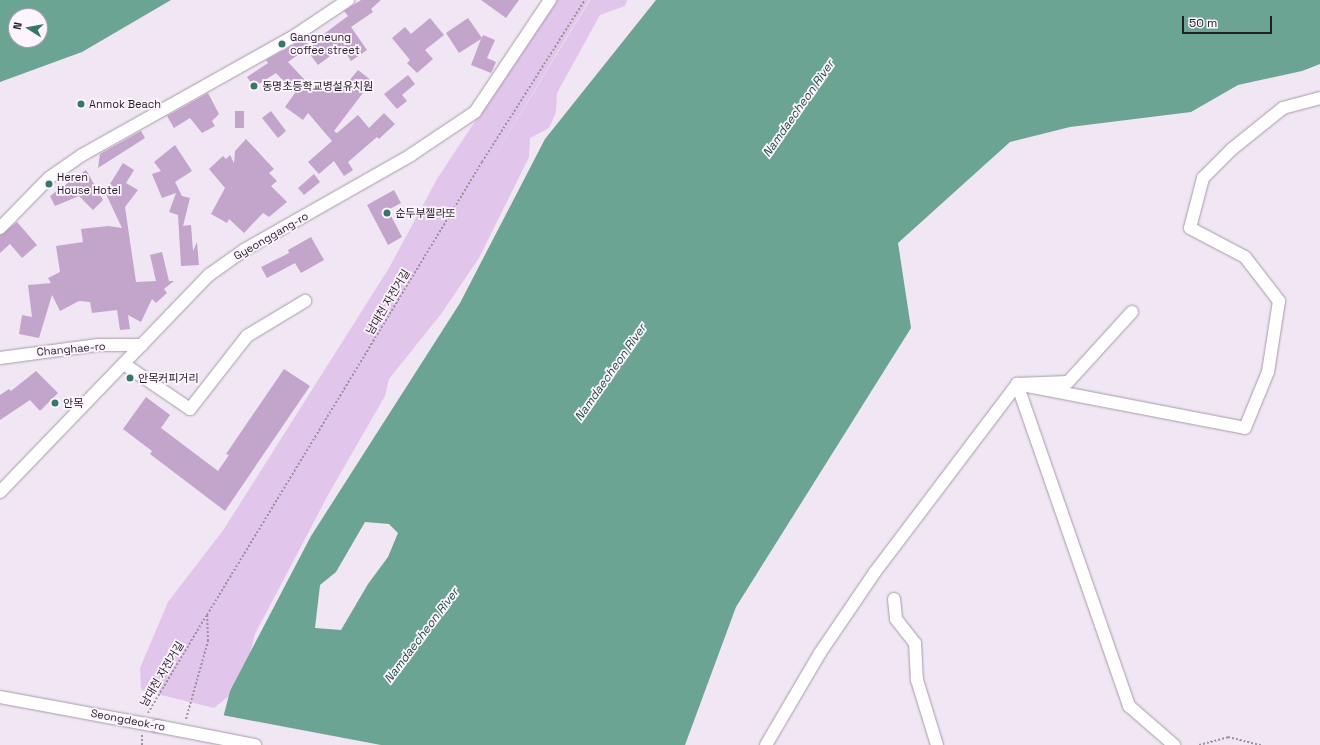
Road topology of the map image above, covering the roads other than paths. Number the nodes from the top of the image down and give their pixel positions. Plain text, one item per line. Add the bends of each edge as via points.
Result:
1 (348, 0) edge
2 (550, 0) edge
3 (1320, 98) edge
4 (0, 228) edge
5 (305, 301) dead end
6 (1132, 312) dead end
7 (142, 345) junction
8 (0, 358) edge
9 (124, 364) junction
10 (1017, 384) junction
11 (0, 492) edge
12 (894, 599) dead end
13 (0, 697) edge
14 (255, 745) edge
15 (766, 745) edge
16 (937, 745) edge
17 (1174, 745) edge

1 - 4 street via 296,36 82,155 49,178
2 - 7 street, Gyeonggang-ro via 476,112 411,155 244,250 209,275
3 - 10 street via 1282,108 1232,149 1203,178 1190,228 1245,257 1279,301 1268,372 1245,428
5 - 9 street via 247,336 190,409
6 - 10 street via 1068,382
7 - 8 street, Changhae-ro via 98,345
7 - 9 street, Gyeonggang-ro
9 - 11 street, Gyeonggang-ro
10 - 15 street via 876,572 820,653
10 - 17 street via 1129,706
12 - 16 street via 896,619 915,643 917,680
13 - 14 street, Seongdeok-ro, bridge

